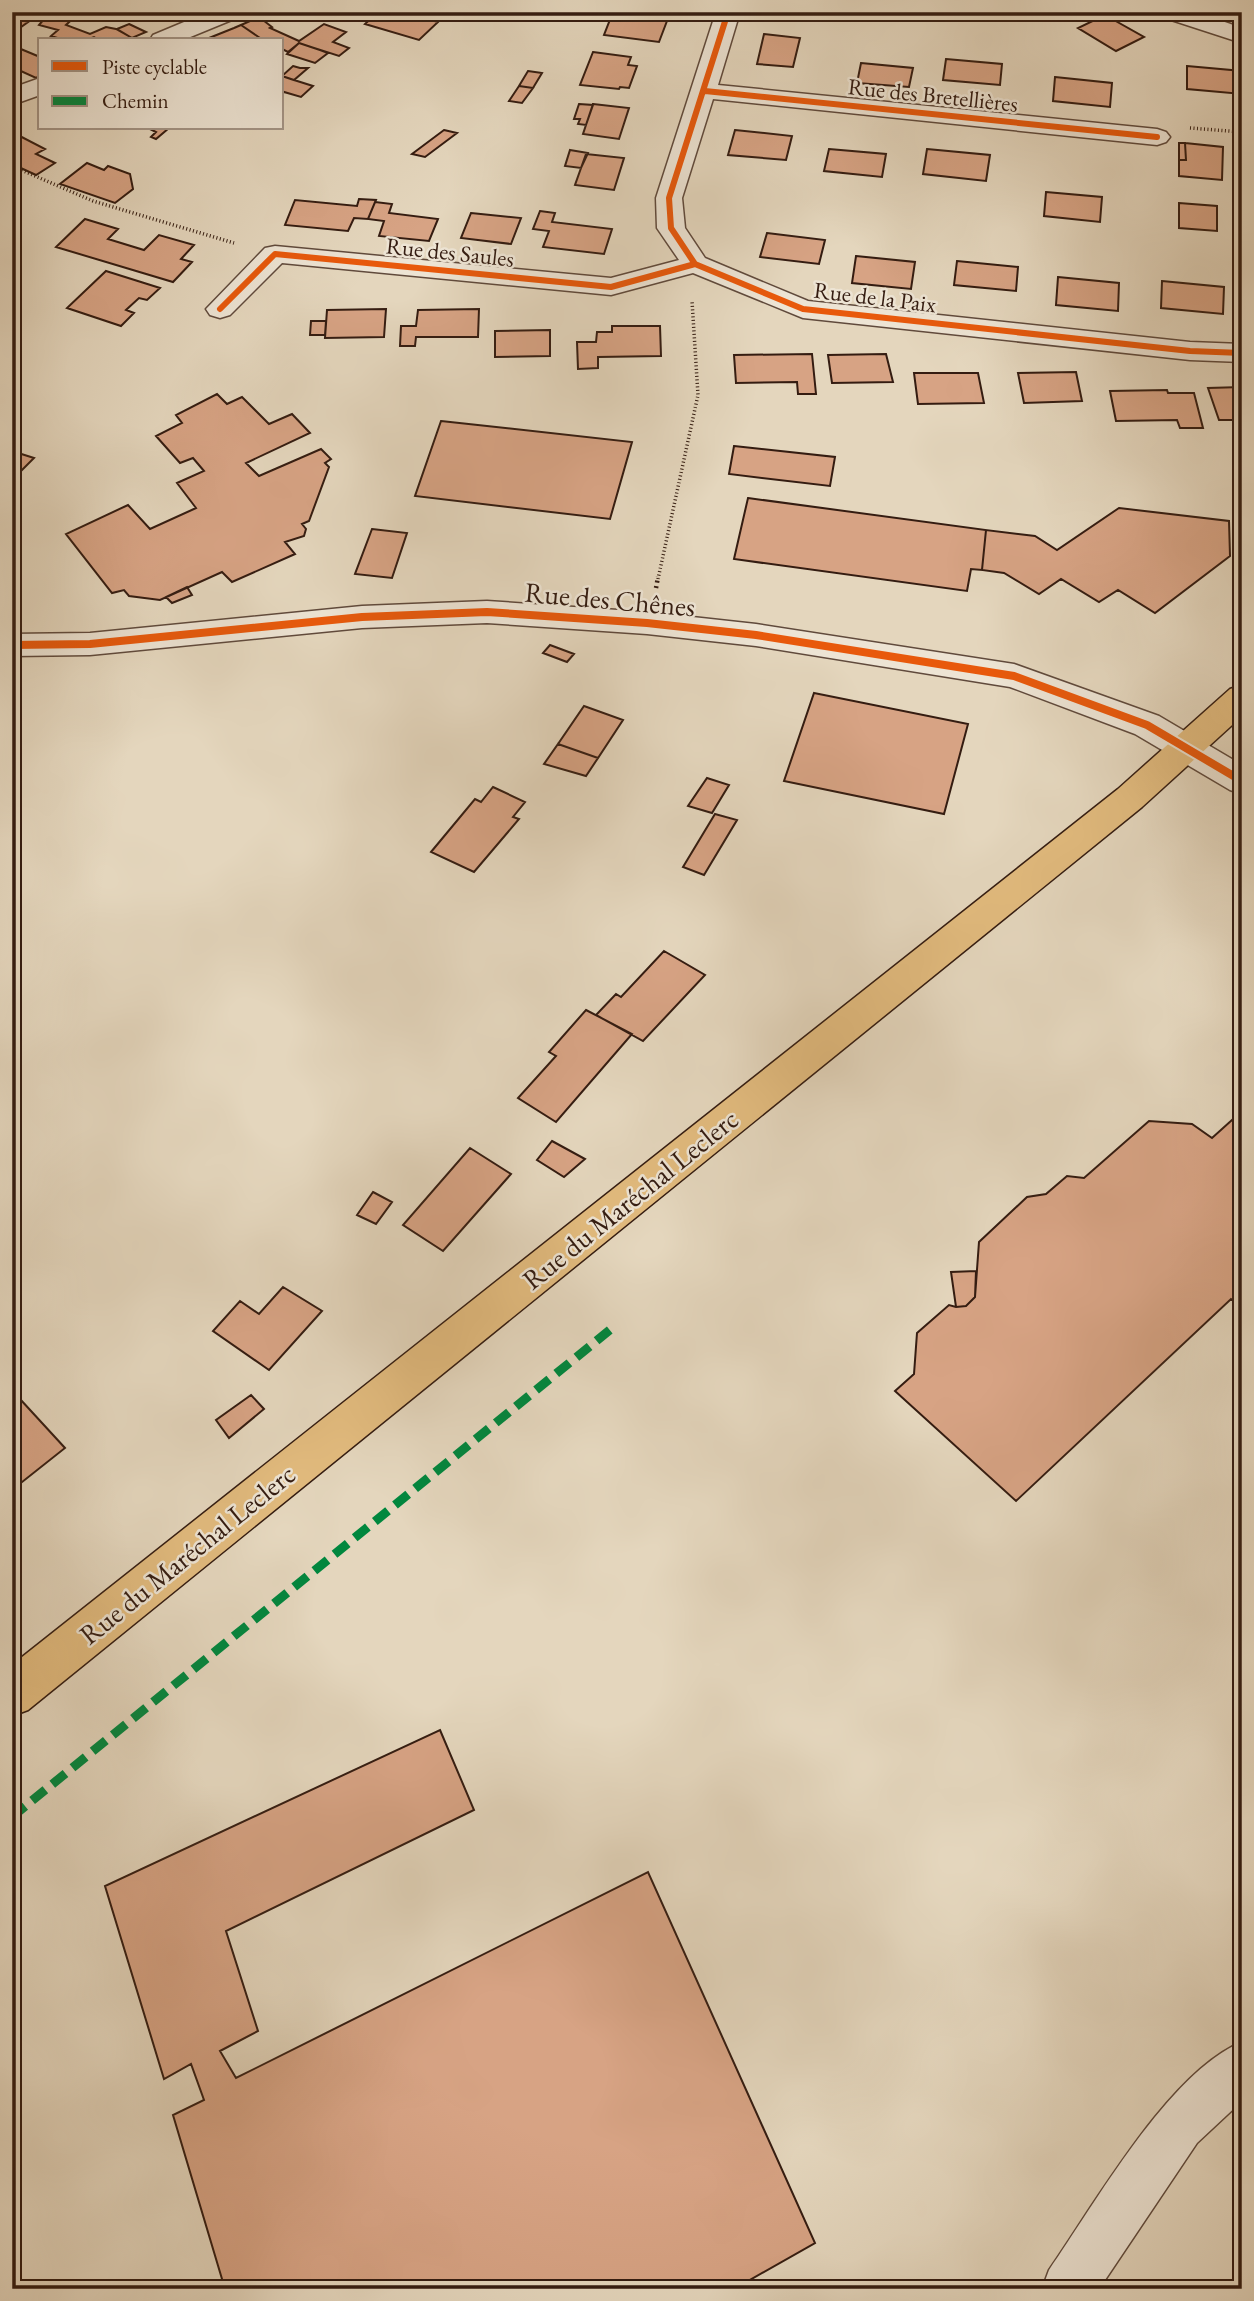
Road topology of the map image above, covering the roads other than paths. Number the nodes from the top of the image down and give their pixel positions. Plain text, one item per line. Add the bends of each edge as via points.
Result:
1 (230, 12) edge
2 (729, 12) edge
3 (1171, 12) edge
4 (1242, 36) edge
5 (167, 38) edge
6 (38, 87) edge
7 (705, 91) junction
8 (12, 97) edge
9 (1157, 137) road end
10 (695, 264) junction
11 (220, 309) dead end
12 (1242, 353) edge
13 (12, 645) edge
14 (1242, 697) edge
15 (1187, 748) junction
16 (1242, 781) edge
17 (12, 1694) edge
18 (1242, 2067) edge
19 (1068, 2289) edge

1 - 5 street
2 - 7 street
3 - 4 street
6 - 8 street
7 - 9 street, Rue des Bretellières
7 - 10 street via 669,198 671,228
10 - 11 street, Rue des Saules via 611,287 275,254
10 - 12 street, Rue de la Paix via 803,309
13 - 15 street, Rue des Chênes via 90,644 362,617 487,611 647,623 756,635 1014,676 1147,725
14 - 15 main road, Rue du Maréchal Leclerc
15 - 16 street, Rue des Chênes
15 - 17 main road, Rue du Maréchal Leclerc
18 - 19 street via 1179,2125

